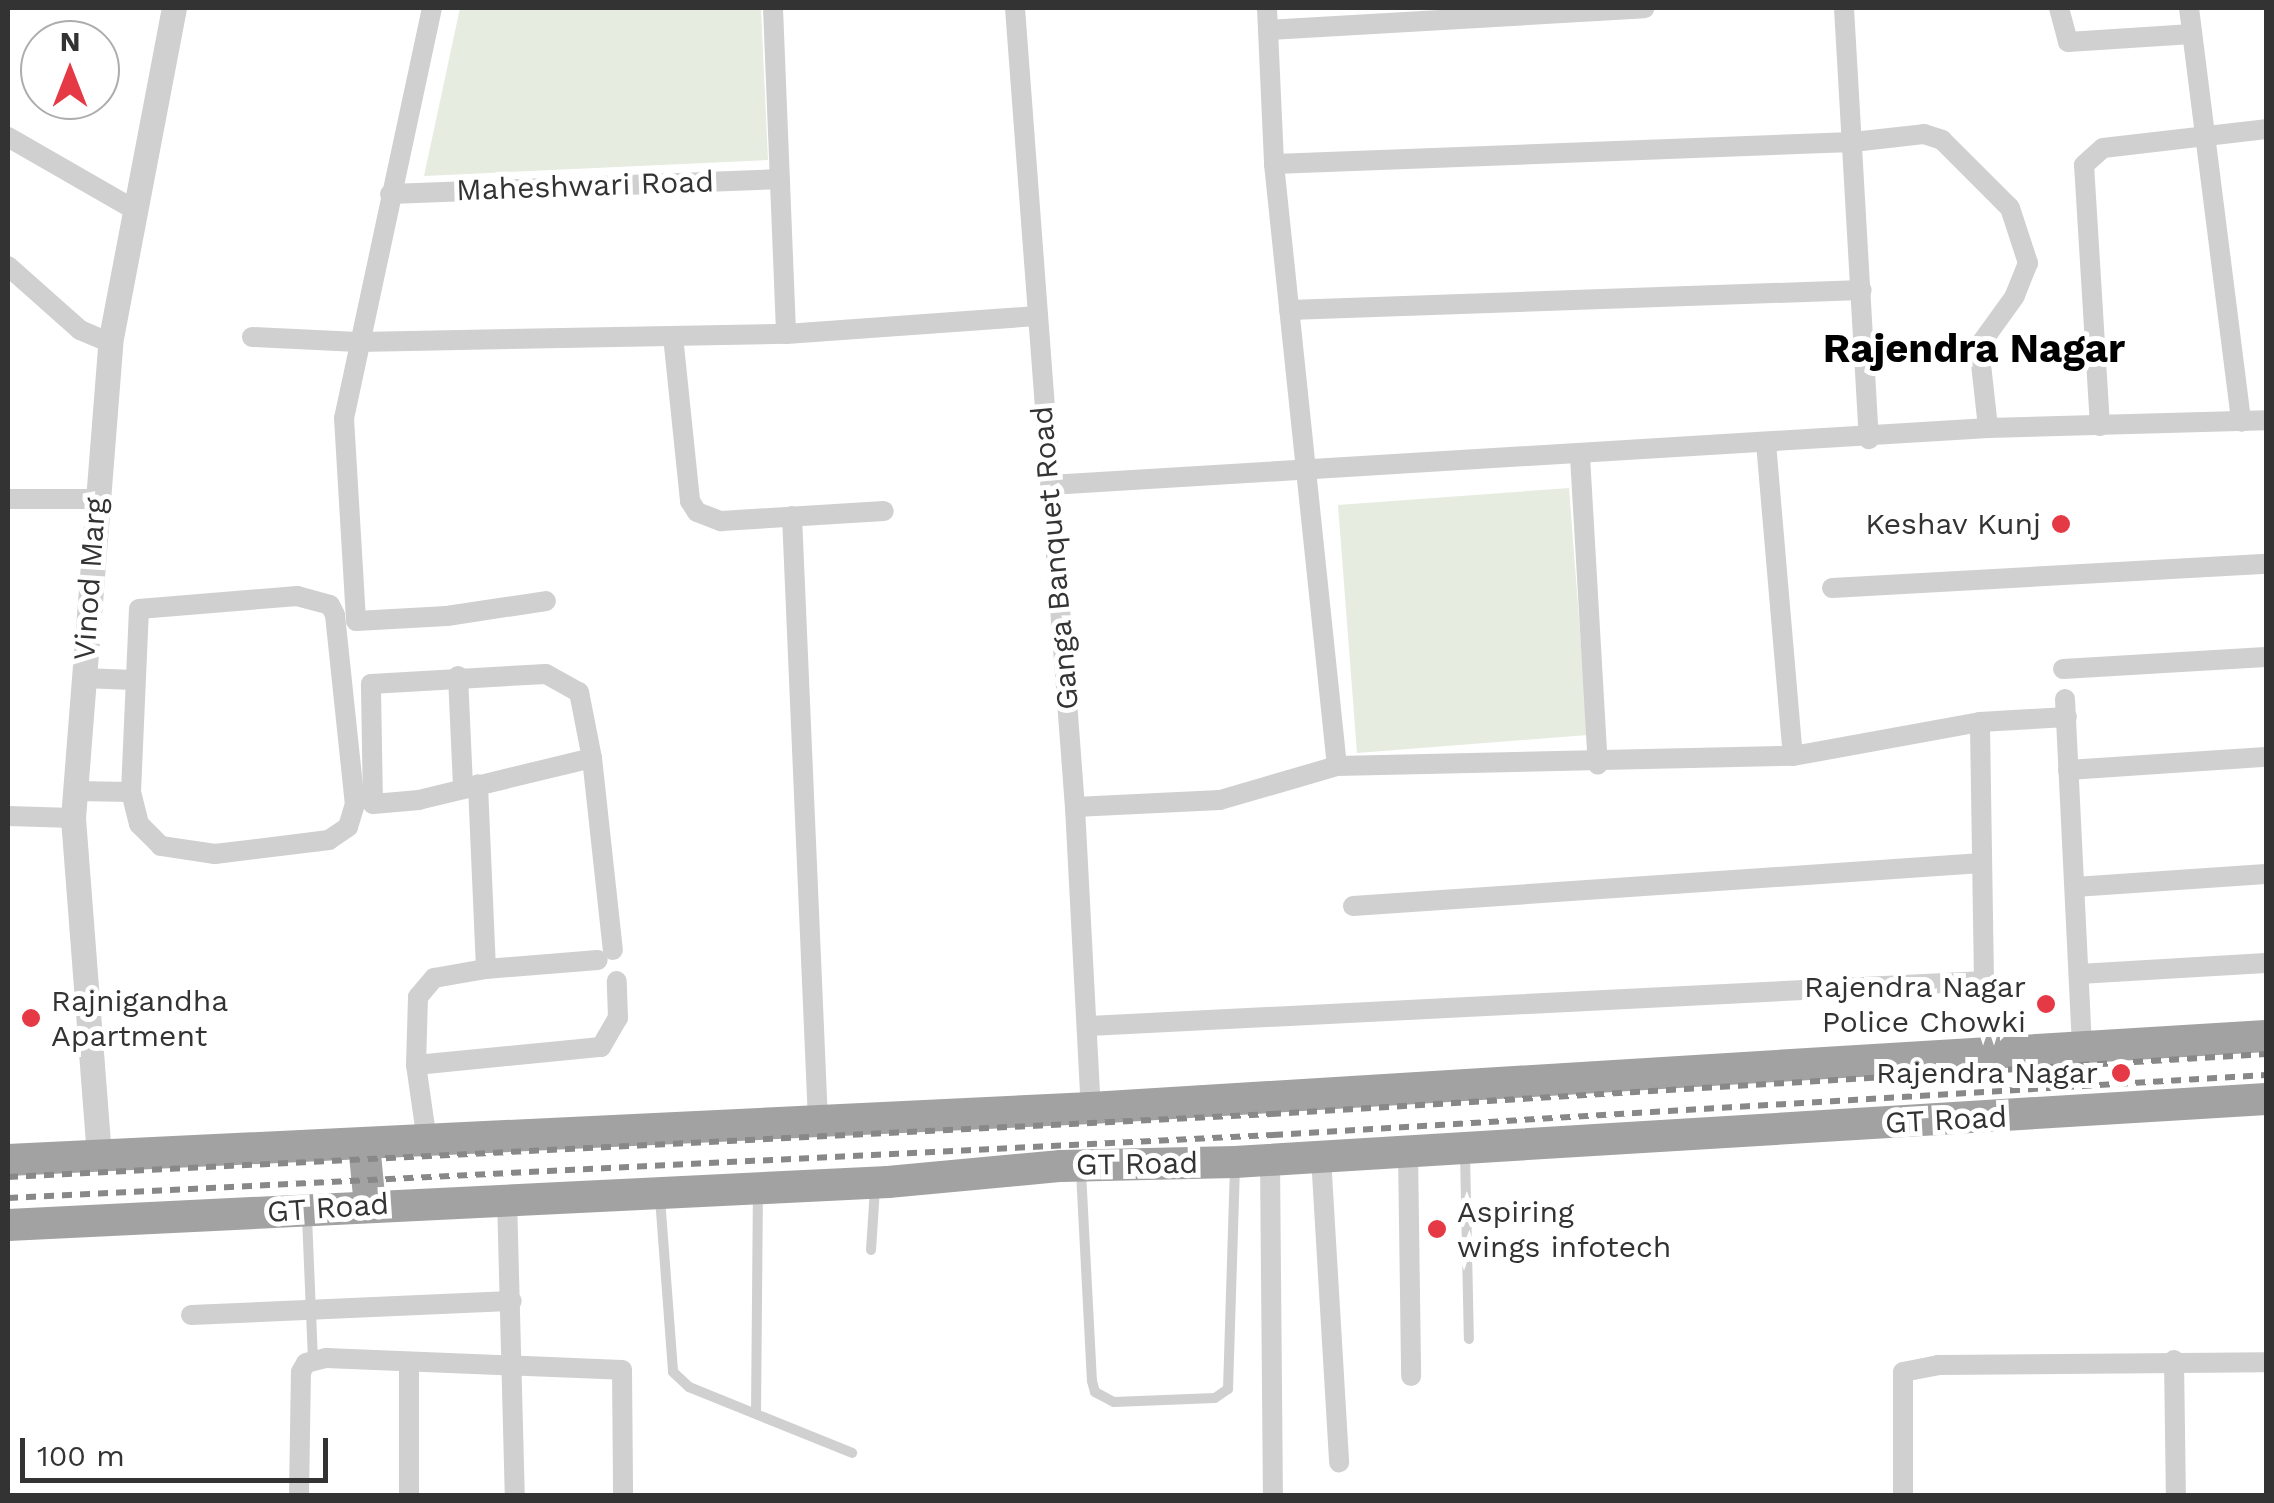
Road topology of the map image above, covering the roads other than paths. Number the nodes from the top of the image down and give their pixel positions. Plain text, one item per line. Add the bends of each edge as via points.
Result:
1 (174, 8) edge
2 (432, 8) edge
3 (773, 8) edge
4 (1015, 8) edge
5 (1267, 8) edge
6 (1644, 8) edge
7 (1844, 8) edge
8 (2059, 8) edge
9 (2189, 8) edge
10 (1459, 13) edge
11 (1268, 30) junction
12 (2192, 34) junction
13 (2266, 129) edge
14 (2202, 136) junction
15 (8, 138) edge
16 (1853, 142) junction
17 (1274, 164) junction
18 (780, 179) junction
19 (390, 194) junction
20 (135, 210) junction
21 (8, 266) edge
22 (1862, 290) junction
23 (1288, 310) junction
24 (1035, 316) junction
25 (786, 334) junction
26 (673, 336) junction
27 (252, 338) dead end
28 (358, 342) junction
29 (110, 343) junction
30 (2266, 420) edge
31 (2242, 422) junction
32 (2100, 426) junction
33 (1988, 428) junction
34 (1869, 438) junction
35 (1766, 443) junction
36 (1580, 456) junction
37 (1304, 474) junction
38 (1050, 485) junction
39 (8, 499) edge
40 (94, 499) junction
41 (884, 511) dead end
42 (792, 516) junction
43 (2266, 564) edge
44 (1832, 588) dead end
45 (546, 600) dead end
46 (2266, 657) edge
47 (2063, 670) dead end
48 (458, 676) junction
49 (83, 678) junction
50 (134, 680) junction
51 (1980, 722) junction
52 (1793, 756) junction
53 (592, 758) junction
54 (2266, 758) edge
55 (1598, 764) junction
56 (1337, 766) junction
57 (2068, 770) junction
58 (470, 786) junction
59 (76, 791) junction
60 (131, 792) junction
61 (1075, 806) junction
62 (8, 816) edge
63 (73, 818) junction
64 (1982, 863) junction
65 (2266, 874) edge
66 (2075, 887) junction
67 (1353, 906) dead end
68 (2266, 963) edge
69 (486, 969) junction
70 (2078, 974) junction
71 (617, 981) dead end
72 (1089, 1026) junction
73 (2266, 1036) edge
74 (2082, 1046) junction
75 (416, 1064) junction
76 (2266, 1099) edge
77 (1091, 1108) junction
78 (818, 1120) junction
79 (426, 1141) junction
80 (364, 1144) junction
81 (1465, 1148) junction
82 (1408, 1152) junction
83 (98, 1156) junction
84 (1321, 1156) junction
85 (8, 1160) edge
86 (1270, 1160) junction
87 (1235, 1162) junction
88 (1081, 1166) junction
89 (875, 1182) junction
90 (758, 1188) junction
91 (660, 1192) junction
92 (508, 1198) junction
93 (370, 1206) junction
94 (306, 1210) junction
95 (8, 1226) edge
96 (870, 1250) dead end
97 (512, 1300) junction
98 (310, 1312) junction
99 (191, 1316) dead end
100 (1469, 1338) dead end
101 (2174, 1360) junction
102 (313, 1361) junction
103 (2266, 1362) edge
104 (409, 1363) junction
105 (516, 1370) junction
106 (1411, 1376) dead end
107 (756, 1414) junction
108 (852, 1453) dead end
109 (1339, 1462) dead end
110 (300, 1496) edge
111 (409, 1496) edge
112 (515, 1496) edge
113 (623, 1496) edge
114 (1273, 1496) edge
115 (1902, 1496) edge
116 (2176, 1496) edge

1 - 20 street, Vinod Marg
2 - 19 street
3 - 18 street
4 - 24 street, Ganga Banquet Road
5 - 11 street
6 - 10 street
7 - 16 street
8 - 12 street via 2068,42
9 - 12 street
10 - 11 street
11 - 17 street
12 - 14 street
13 - 14 street
14 - 31 street
14 - 32 street via 2103,148 2084,165
15 - 20 street
16 - 17 street
16 - 22 street
16 - 33 street via 1924,134 1942,140 2010,208 2028,263 2015,296 1980,346
17 - 23 street
18 - 19 street, Maheshwari Road
18 - 25 street
19 - 28 street
20 - 29 street, Vinod Marg
21 - 29 street via 80,330
22 - 23 street
22 - 34 street
23 - 37 street
24 - 25 street
24 - 38 street, Ganga Banquet Road
25 - 26 street
26 - 28 street
26 - 42 street via 690,502 708,520
27 - 28 street
28 - 45 street via 344,418 356,620 447,616
29 - 40 street, Vinod Marg
30 - 31 street
31 - 32 street
32 - 33 street
33 - 34 street
34 - 35 street
35 - 36 street
35 - 52 street
36 - 37 street
36 - 55 street
37 - 38 street
37 - 56 street
38 - 61 street, Ganga Banquet Road
39 - 40 street
40 - 49 street, Vinod Marg
41 - 42 street
42 - 78 street
43 - 44 street
46 - 47 street
48 - 53 street via 560,677 579,692
48 - 58 street
48 - 58 street via 371,684 373,804
49 - 50 street
49 - 59 street, Vinod Marg
50 - 60 street
50 - 60 street via 135,620 149,605 297,596 330,604 340,640 355,804 348,827 329,840 186,853 144,832
51 - 52 street
51 - 57 street via 2066,708
51 - 64 street
52 - 55 street
53 - 58 street
53 - 69 street via 605,955
54 - 57 street
55 - 56 street
56 - 61 street via 1220,800
57 - 66 street
58 - 69 street
59 - 60 street
59 - 63 street, Vinod Marg
61 - 72 street, Ganga Banquet Road
62 - 63 street
63 - 83 street, Vinod Marg
64 - 67 street
64 - 72 street via 1984,981
65 - 66 street
66 - 70 street
68 - 70 street
69 - 75 street via 422,986
70 - 74 street
71 - 75 street via 618,1018 602,1047
72 - 77 street, Ganga Banquet Road
73 - 74 highway, GT Road
74 - 77 highway, GT Road
75 - 79 street
76 - 81 highway, GT Road
77 - 78 highway, GT Road
78 - 79 highway, GT Road
79 - 80 highway, GT Road
80 - 83 highway, GT Road
80 - 93 highway
81 - 82 highway, GT Road
81 - 100 lane
82 - 84 highway, GT Road
82 - 106 street
83 - 85 highway, GT Road
84 - 86 highway, GT Road
84 - 109 street
86 - 87 highway, GT Road
86 - 114 street
87 - 88 highway, GT Road
87 - 88 lane via 1228,1389 1216,1398 1114,1402 1095,1392 1092,1381
88 - 89 highway, GT Road
89 - 90 highway, GT Road
89 - 96 lane
90 - 91 highway, GT Road
90 - 107 lane
91 - 92 highway, GT Road
91 - 107 lane via 673,1372 689,1387
92 - 93 highway, GT Road
92 - 97 street
93 - 94 highway, GT Road
94 - 95 highway, GT Road
94 - 98 lane
97 - 98 street
97 - 105 street
98 - 99 street
98 - 102 lane
101 - 103 street
101 - 115 street via 1938,1365 1904,1372
101 - 116 street
102 - 104 street
102 - 110 street via 306,1363 300,1384
104 - 105 street
104 - 111 street
105 - 112 street
105 - 113 street via 622,1370
107 - 108 lane

